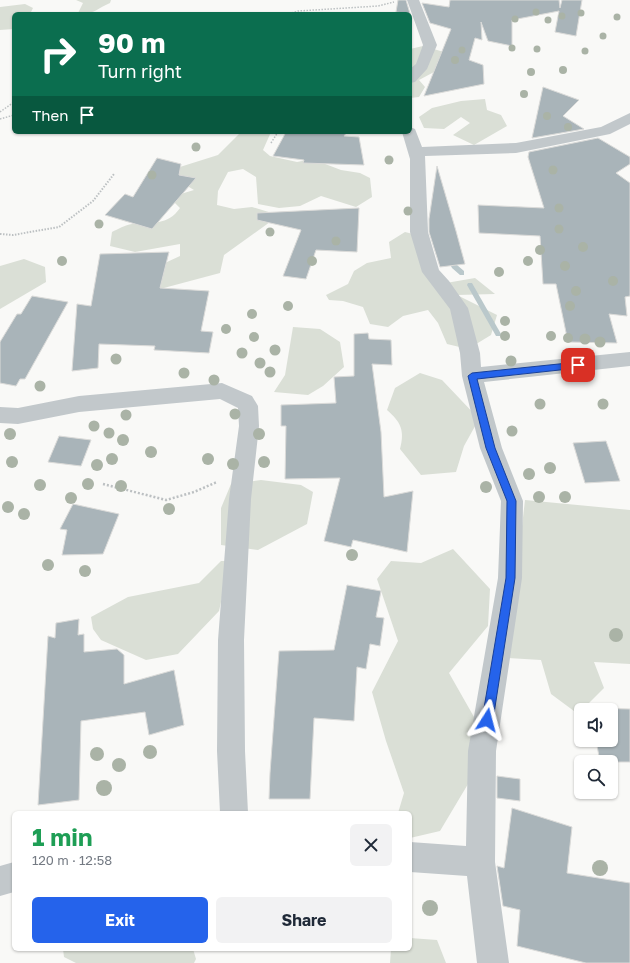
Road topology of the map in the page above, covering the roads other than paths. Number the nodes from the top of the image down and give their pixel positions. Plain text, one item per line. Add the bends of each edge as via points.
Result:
1 (413, 0) edge
2 (412, 76) edge
3 (630, 118) edge
4 (413, 142) edge
5 (630, 359) edge
6 (472, 376) junction
7 (0, 416) edge
8 (234, 811) edge
9 (412, 858) edge
10 (480, 862) junction
11 (12, 878) edge
12 (0, 881) edge
13 (493, 963) edge

1 - 2 street via 430,45 422,66
3 - 4 street via 605,131 516,148
4 - 6 street via 419,172 419,232 431,272 444,285 459,308 470,353
5 - 6 street
6 - 10 street via 491,448 512,501 510,578 483,748
7 - 8 street via 18,416 79,404 222,391 248,406 249,426 243,472 231,640
9 - 10 street
10 - 13 street
11 - 12 street

